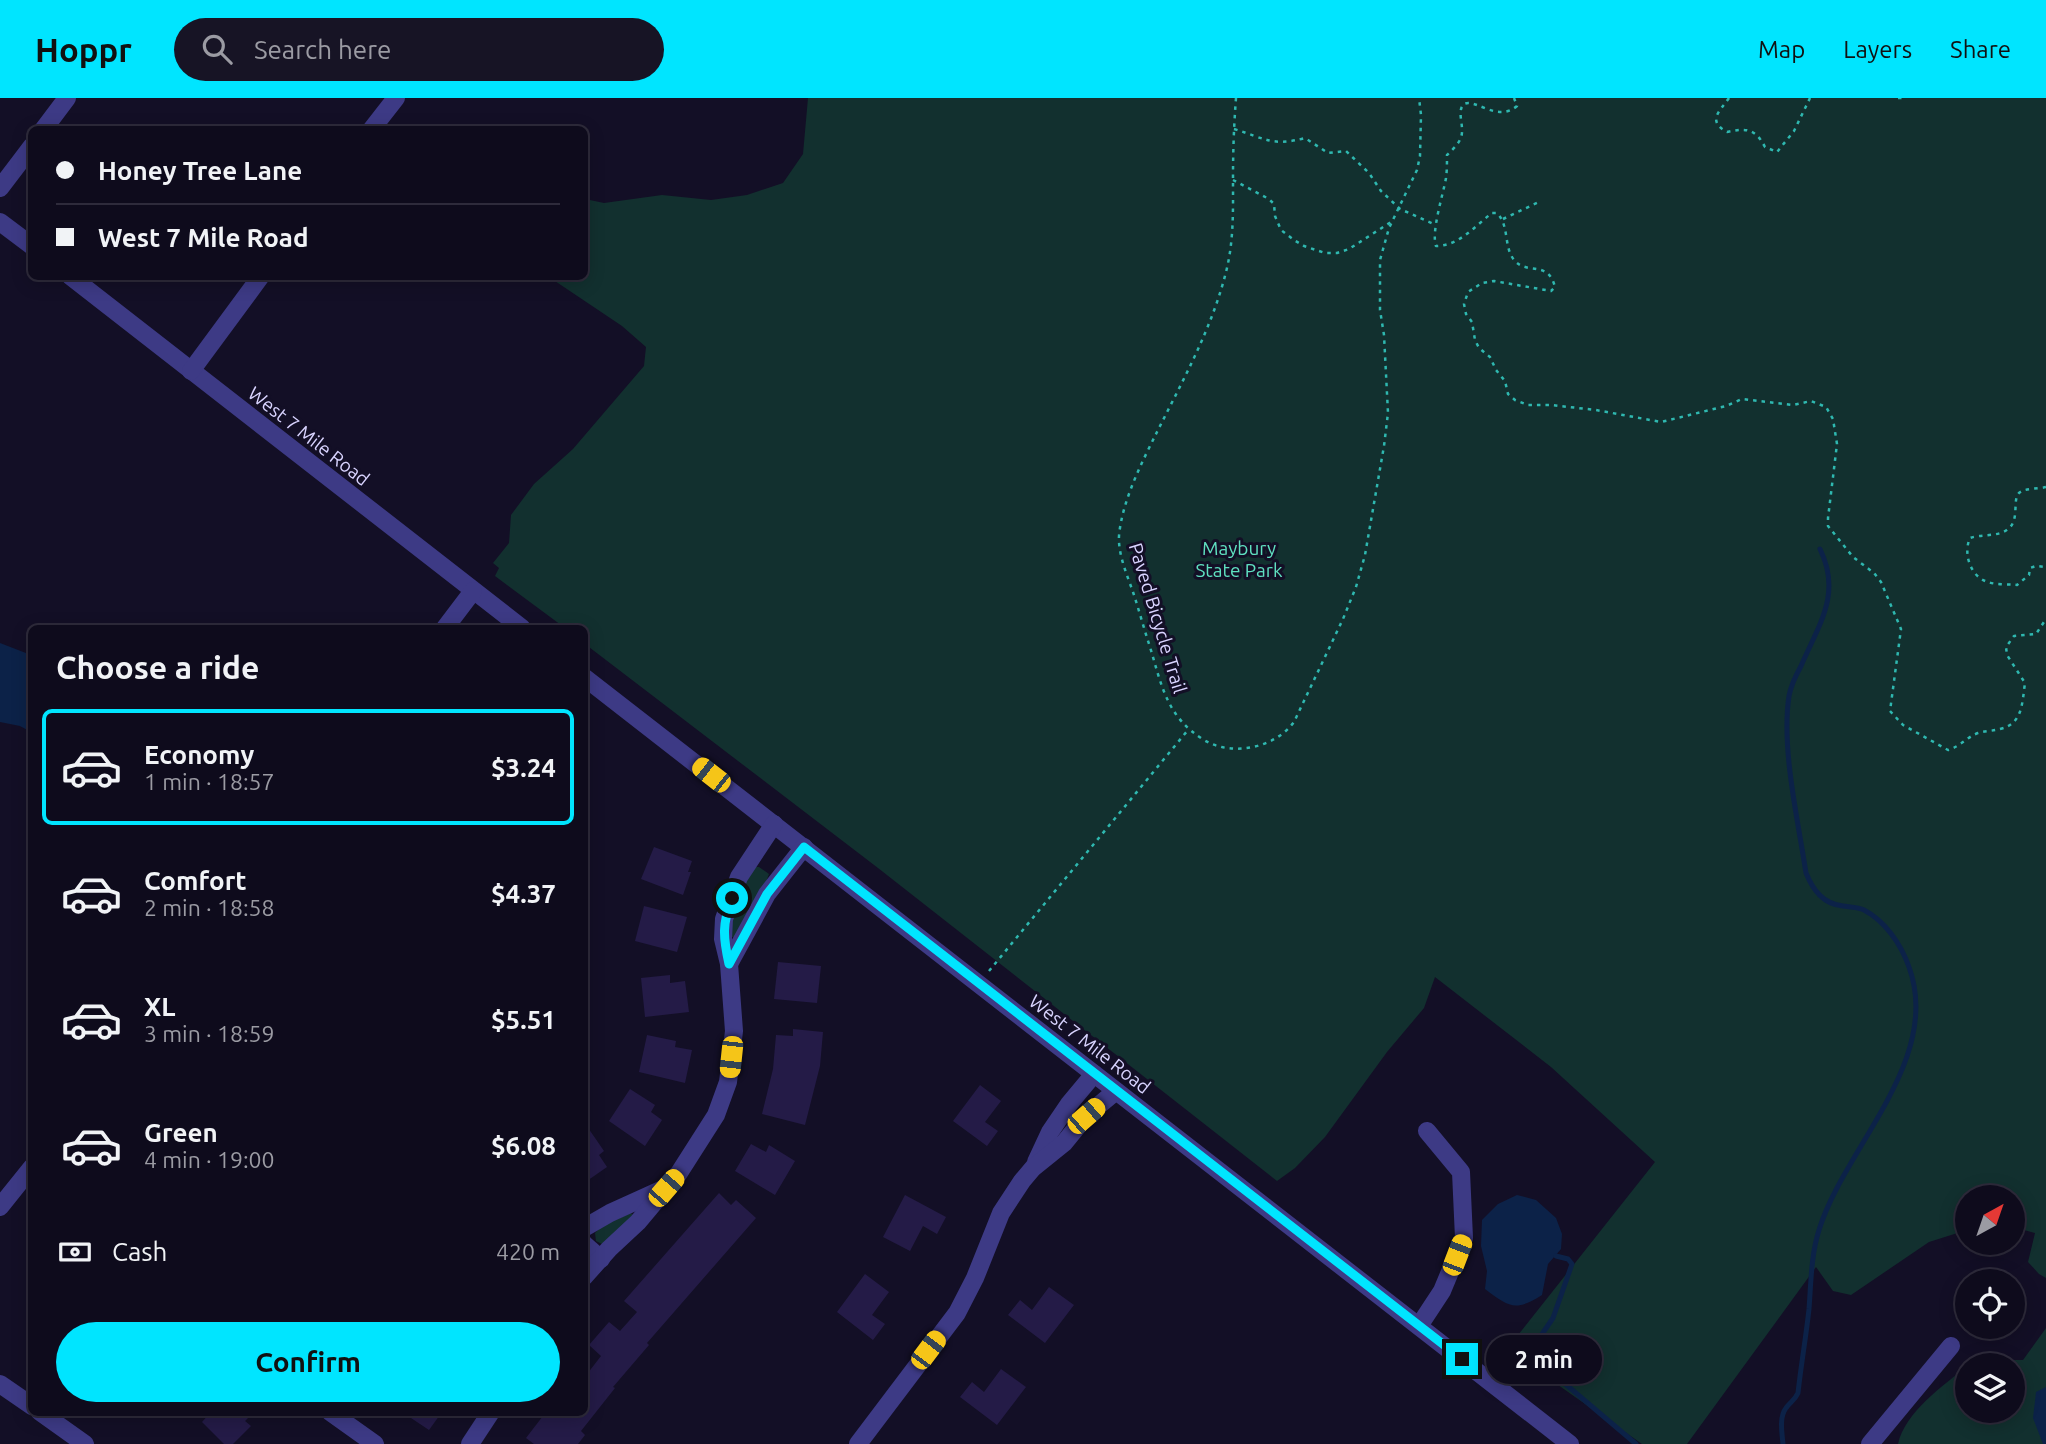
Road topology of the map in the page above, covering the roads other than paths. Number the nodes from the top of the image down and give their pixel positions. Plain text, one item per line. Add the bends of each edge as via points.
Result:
1 (67, 98) edge
2 (396, 98) edge
3 (46, 126) edge
4 (374, 126) edge
5 (28, 151) edge
6 (0, 188) edge
7 (0, 222) edge
8 (28, 243) edge
9 (75, 280) edge
10 (258, 280) edge
11 (191, 371) junction
12 (473, 591) junction
13 (447, 625) edge
14 (518, 625) edge
15 (588, 680) edge
16 (774, 824) junction
17 (804, 847) junction
18 (729, 964) junction
19 (1094, 1074) junction
20 (1115, 1091) junction
21 (1427, 1132) dead end
22 (1033, 1168) junction
23 (28, 1172) edge
24 (666, 1188) junction
25 (0, 1207) edge
26 (588, 1226) edge
27 (588, 1248) edge
28 (601, 1259) junction
29 (588, 1273) edge
30 (1419, 1326) junction
31 (1951, 1346) dead end
32 (0, 1384) edge
33 (28, 1403) edge
34 (46, 1416) edge
35 (336, 1416) edge
36 (488, 1416) edge
37 (85, 1444) edge
38 (375, 1444) edge
39 (470, 1444) edge
40 (858, 1444) edge
41 (1570, 1444) edge
42 (1870, 1444) edge

1 - 3 street
2 - 4 street
5 - 6 street
7 - 8 street
9 - 11 street, West 7 Mile Road
10 - 11 street
11 - 12 street, West 7 Mile Road
12 - 13 street
12 - 14 street, West 7 Mile Road
15 - 16 street, West 7 Mile Road
16 - 17 street, West 7 Mile Road
16 - 18 street via 739,877 724,919
17 - 18 street via 767,894
17 - 19 street, West 7 Mile Road
18 - 24 street via 734,1031 729,1082 716,1115
19 - 20 street, West 7 Mile Road
19 - 22 street via 1050,1132
20 - 22 street
20 - 30 street, West 7 Mile Road
21 - 30 street via 1461,1172 1464,1238 1442,1291
22 - 40 street via 1001,1213 957,1313
23 - 25 street
24 - 26 street
24 - 28 street
27 - 28 street
28 - 29 street
30 - 41 street, West 7 Mile Road
31 - 42 street
32 - 33 street
34 - 37 street
35 - 38 street
36 - 39 street

